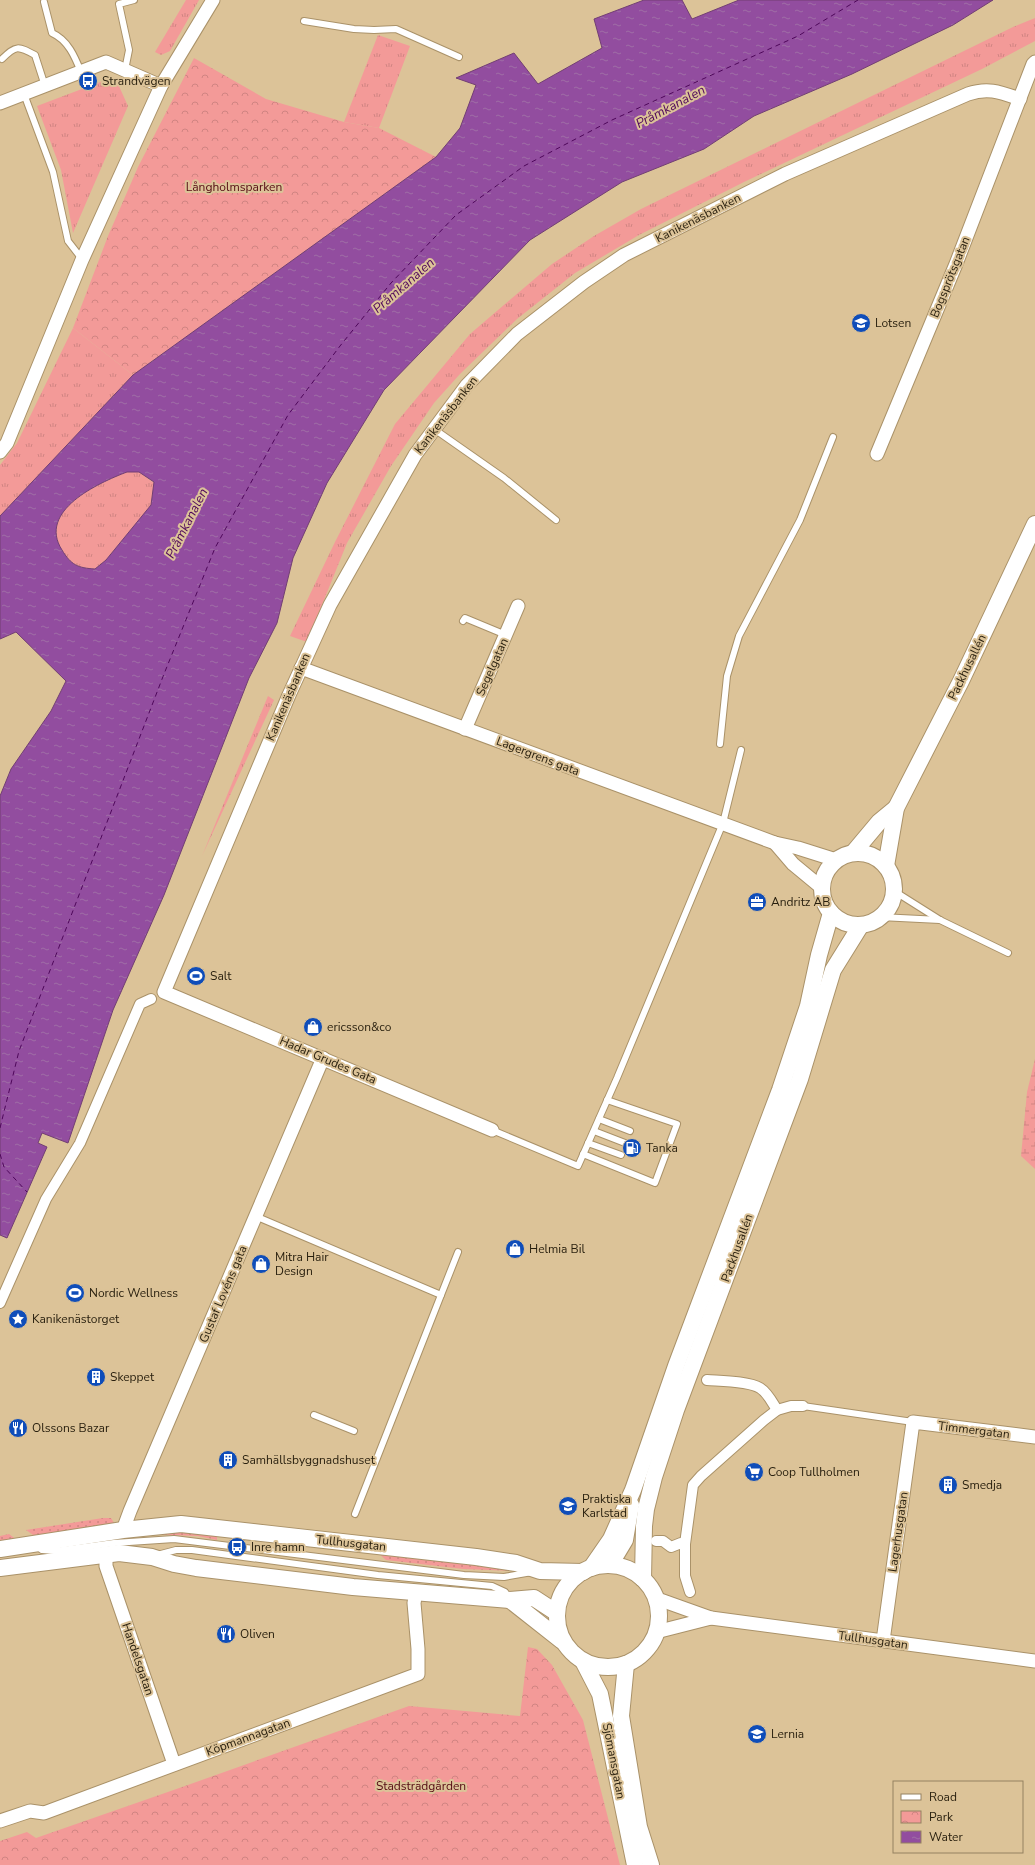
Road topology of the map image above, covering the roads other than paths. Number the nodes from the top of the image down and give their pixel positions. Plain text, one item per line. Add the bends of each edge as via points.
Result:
1 (134, 0) edge
2 (213, 0) edge
3 (44, 2) dead end
4 (304, 21) dead end
5 (459, 57) dead end
6 (2, 59) dead end
7 (1035, 62) edge
8 (125, 70) junction
9 (81, 72) junction
10 (45, 86) junction
11 (161, 86) junction
12 (24, 94) junction
13 (1020, 99) junction
14 (0, 103) edge
15 (82, 260) junction
16 (434, 429) junction
17 (833, 437) dead end
18 (0, 452) edge
19 (877, 454) dead end
20 (556, 520) dead end
21 (1035, 524) edge
22 (518, 606) dead end
23 (463, 622) dead end
24 (506, 635) junction
25 (301, 668) junction
26 (464, 729) junction
27 (720, 744) dead end
28 (741, 750) dead end
29 (896, 808) junction
30 (723, 823) junction
31 (775, 844) junction
32 (853, 853) junction
33 (836, 860) junction
34 (886, 866) junction
35 (822, 888) junction
36 (894, 891) junction
37 (831, 913) junction
38 (880, 917) junction
39 (940, 920) junction
40 (861, 925) junction
41 (1008, 953) dead end
42 (164, 992) joint
43 (151, 999) dead end
44 (323, 1058) junction
45 (607, 1100) junction
46 (599, 1119) junction
47 (492, 1130) joint
48 (594, 1131) junction
49 (630, 1131) dead end
50 (588, 1143) junction
51 (625, 1143) dead end
52 (583, 1154) junction
53 (621, 1155) dead end
54 (256, 1216) junction
55 (458, 1252) dead end
56 (441, 1296) junction
57 (0, 1303) edge
58 (707, 1380) dead end
59 (803, 1406) joint
60 (777, 1410) junction
61 (314, 1415) dead end
62 (913, 1422) junction
63 (354, 1431) dead end
64 (1035, 1437) edge
65 (633, 1490) junction
66 (355, 1514) dead end
67 (123, 1530) junction
68 (656, 1541) dead end
69 (35, 1544) junction
70 (685, 1544) junction
71 (0, 1549) edge
72 (106, 1553) junction
73 (152, 1556) junction
74 (610, 1565) junction
75 (0, 1568) edge
76 (540, 1570) junction
77 (587, 1570) junction
78 (378, 1575) junction
79 (643, 1579) junction
80 (388, 1589) junction
81 (416, 1592) junction
82 (690, 1592) dead end
83 (656, 1598) junction
84 (510, 1600) junction
85 (557, 1613) junction
86 (711, 1618) junction
87 (656, 1632) junction
88 (883, 1642) junction
89 (565, 1643) junction
90 (632, 1660) junction
91 (583, 1661) junction
92 (1035, 1661) edge
93 (174, 1764) junction
94 (0, 1821) edge
95 (639, 1827) junction
96 (634, 1865) edge
97 (644, 1865) edge
98 (651, 1865) edge

1 - 8 lane via 119,4 128,50
2 - 11 street
3 - 9 lane via 52,33 60,36 74,54
4 - 5 lane via 354,29 396,29
6 - 10 lane via 12,49 20,47 35,55
7 - 13 street
8 - 9 street via 106,62
8 - 11 street
9 - 10 street
10 - 12 street
11 - 15 street
12 - 14 street
12 - 15 lane via 53,172 68,241
13 - 16 street, Kanikenäsbanken via 998,91 981,90 968,94 785,174 624,255 584,282 517,334 467,385
13 - 19 street, Bogsprötsgatan via 956,264
15 - 18 street via 7,443
16 - 20 lane via 504,478
16 - 25 street, Kanikenäsbanken via 415,455 370,532 330,605
17 - 27 lane via 800,520 739,636 727,676
21 - 29 street, Packhusallén via 961,681
22 - 24 street, Segelgatan
23 - 24 lane via 465,618
24 - 26 street, Segelgatan
25 - 26 street, Lagergrens gata
25 - 42 street, Kanikenäsbanken
26 - 30 street, Lagergrens gata
28 - 30 lane
29 - 32 street, Packhusallén via 879,822
29 - 34 street, Packhusallén
30 - 31 street, Lagergrens gata
30 - 45 lane
31 - 33 street, Lagergrens gata
31 - 35 street, Lagergrens gata via 793,864
32 - 33 street
32 - 34 street via 871,855
33 - 35 street via 823,877
34 - 36 street
35 - 37 street
36 - 38 street via 892,901
36 - 39 lane
37 - 40 street via 845,922
37 - 65 street, Packhusallén via 808,1006 787,1068 676,1366
38 - 39 lane
38 - 40 street
39 - 41 lane
40 - 79 street, Packhusallén via 833,970 797,1086 676,1410 649,1494 644,1526
42 - 44 street, Hadar Grudes Gata
43 - 57 street via 140,1004 80,1143 46,1199
44 - 47 street, Hadar Grudes Gata
44 - 54 street, Gustaf Lovéns gata
45 - 46 lane
45 - 52 lane via 677,1124 663,1156 656,1183
46 - 48 lane
46 - 49 lane
47 - 52 lane via 578,1166
48 - 50 lane
48 - 51 lane
50 - 52 lane
50 - 53 lane
54 - 56 lane
54 - 67 street, Gustaf Lovéns gata
55 - 56 lane
56 - 66 lane
58 - 60 street via 759,1387
59 - 60 street
59 - 62 lane
60 - 70 street via 700,1476 693,1485
61 - 63 lane
62 - 64 street, Timmergatan
62 - 88 street, Lagerhusgatan
65 - 74 street, Packhusallén via 626,1540
65 - 77 street, Packhusallén via 611,1539
67 - 69 street, Tullhusgatan
67 - 76 street, Tullhusgatan via 181,1524 209,1526 516,1563
68 - 70 street via 663,1541 671,1547 680,1543
69 - 71 street, Tullhusgatan
69 - 76 lane via 42,1550 55,1551 114,1543 174,1539 464,1575 513,1576
70 - 82 street via 685,1576
72 - 73 street
72 - 75 street
72 - 93 street, Handelsgatan via 106,1566
73 - 78 lane via 176,1550 192,1550
73 - 80 street via 196,1568
74 - 77 street
74 - 79 street via 627,1569
76 - 77 street, Tullhusgatan
77 - 85 street via 570,1582 561,1596
78 - 80 lane
78 - 84 lane via 492,1586 505,1592
79 - 83 street
80 - 81 street
81 - 84 street
81 - 93 street, Köpmannagatan via 414,1603 418,1674
83 - 86 street, Tullhusgatan
83 - 87 street via 659,1615
84 - 85 street via 534,1598
84 - 89 street
85 - 89 street via 558,1627
86 - 87 street, Tullhusgatan
86 - 88 street, Tullhusgatan
87 - 90 street via 649,1646
88 - 92 street, Tullhusgatan
89 - 91 street
90 - 91 street via 611,1667
90 - 95 street, Sjömansgatan via 621,1716
91 - 96 street, Sjömansgatan via 600,1694
93 - 94 street, Köpmannagatan via 44,1813 30,1811
95 - 97 lane, Sjömansgatan
95 - 98 street, Sjömansgatan

